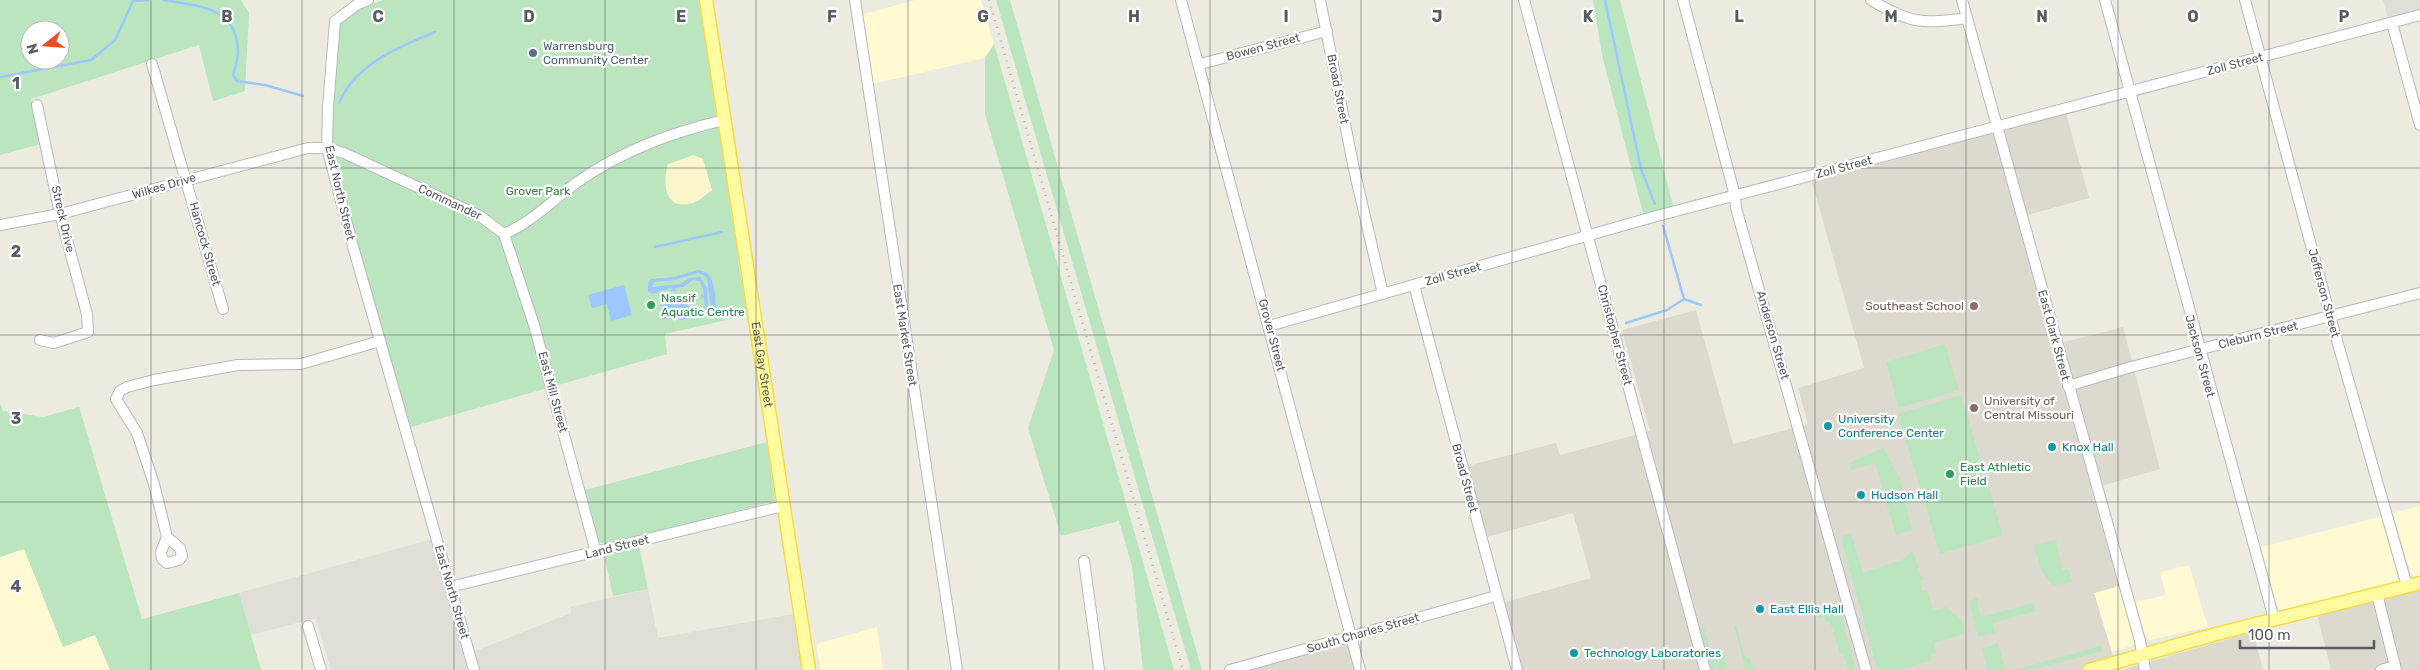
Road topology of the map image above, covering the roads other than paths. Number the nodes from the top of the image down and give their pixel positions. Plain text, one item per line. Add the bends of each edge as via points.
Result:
1 (368, 0) edge
2 (706, 0) edge
3 (855, 0) edge
4 (1182, 0) edge
5 (1320, 0) edge
6 (1524, 0) edge
7 (1683, 0) edge
8 (1871, 0) edge
9 (1962, 0) edge
10 (2105, 0) edge
11 (2244, 0) edge
12 (2420, 15) edge
13 (1967, 18) junction
14 (2392, 23) junction
15 (1327, 30) junction
16 (2260, 57) junction
17 (152, 64) dead end
18 (1200, 64) junction
19 (2129, 92) junction
20 (37, 105) dead end
21 (724, 120) junction
22 (2420, 125) edge
23 (1997, 127) junction
24 (327, 148) junction
25 (186, 180) junction
26 (1735, 196) junction
27 (60, 214) junction
28 (0, 226) edge
29 (504, 234) junction
30 (1588, 236) junction
31 (1414, 285) junction
32 (2420, 293) edge
33 (1383, 294) junction
34 (224, 309) dead end
35 (2330, 316) junction
36 (1269, 326) junction
37 (40, 340) dead end
38 (380, 341) junction
39 (2199, 350) junction
40 (2068, 386) junction
41 (784, 506) junction
42 (167, 537) dead end
43 (596, 552) junction
44 (1084, 561) dead end
45 (2420, 583) edge
46 (2407, 586) junction
47 (450, 587) junction
48 (2377, 594) junction
49 (1496, 596) junction
50 (2274, 619) junction
51 (308, 626) dead end
52 (1350, 636) junction
53 (2142, 655) junction
54 (2396, 668) edge
55 (321, 670) edge
56 (474, 670) edge
57 (809, 670) edge
58 (957, 670) edge
59 (1099, 670) edge
60 (1230, 670) edge
61 (1360, 670) edge
62 (1517, 670) edge
63 (1705, 670) edge
64 (1866, 670) edge
65 (2089, 670) edge
66 (2145, 670) edge
67 (2381, 670) edge

1 - 24 street, East North Street via 335,21
2 - 21 main road, East Gay Street
3 - 58 street, East Market Street
4 - 18 street, Grover Street
5 - 15 street, Broad Street
6 - 30 street, Christopher Street
7 - 26 street, Anderson Street
8 - 13 street via 1906,20 1934,22
9 - 13 street, East Clark Street
10 - 19 street, Jackson Street
11 - 16 street, Jefferson Street
12 - 14 street, Zoll Street
13 - 23 street, East Clark Street
14 - 16 street, Zoll Street
14 - 22 street
15 - 18 street, Bowen Street
15 - 33 street, Broad Street
16 - 19 street, Zoll Street
16 - 35 street, Jefferson Street
17 - 25 street, Hancock Street
18 - 36 street, Grover Street
19 - 23 street, Zoll Street
19 - 39 street, Jackson Street
20 - 27 street, Streck Drive
21 - 29 street via 660,137 623,154 575,184 528,222
21 - 41 main road, East Gay Street
23 - 26 street, Zoll Street
23 - 40 street, East Clark Street
24 - 25 street, Wilkes Drive via 308,148
24 - 29 street, Commander via 480,216
24 - 38 street, East North Street
25 - 27 street, Wilkes Drive
25 - 34 street, Hancock Street
26 - 30 street, Zoll Street
26 - 64 street, Anderson Street
27 - 28 street, Wilkes Drive
27 - 37 street, Streck Drive via 87,314 88,332 54,343
29 - 43 street, East Mill Street via 550,380
30 - 31 street, Zoll Street
30 - 63 street, Christopher Street
31 - 33 street, Zoll Street
31 - 49 street, Broad Street
32 - 35 street, Cleburn Street
33 - 36 street, Zoll Street
35 - 39 street, Cleburn Street
35 - 46 street, Jefferson Street
36 - 52 street, Grover Street
38 - 42 street via 301,364 238,365 127,387 117,397 141,442
38 - 47 street, East North Street
39 - 40 street, Cleburn Street
39 - 50 street, Jackson Street
40 - 53 street, East Clark Street
41 - 43 street, Land Street
41 - 57 main road, East Gay Street
43 - 47 street, Land Street
44 - 59 street
45 - 46 main road
46 - 48 main road
47 - 56 street, East North Street
48 - 50 main road
48 - 54 street
49 - 52 street, South Charles Street
49 - 62 street, Broad Street
50 - 53 main road
51 - 55 street
52 - 60 street, South Charles Street
52 - 61 street, Grover Street
53 - 65 main road
53 - 66 street, East Clark Street
54 - 67 street

